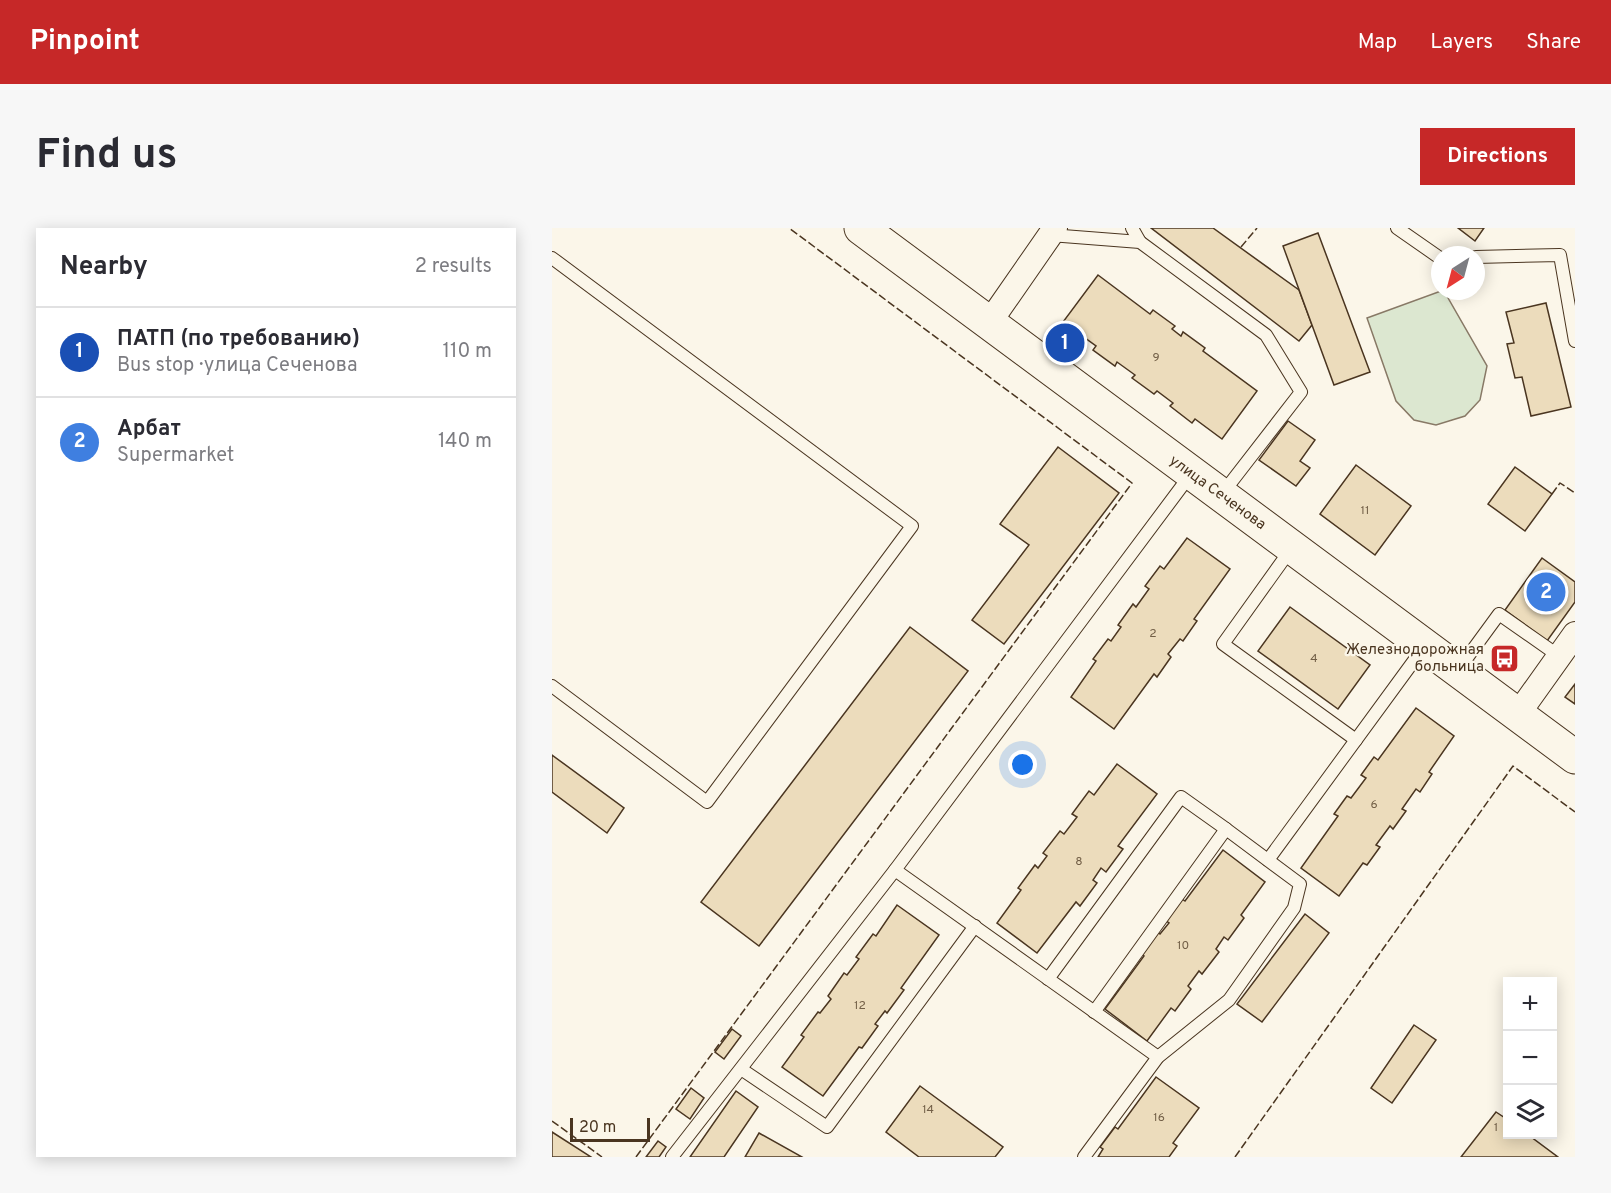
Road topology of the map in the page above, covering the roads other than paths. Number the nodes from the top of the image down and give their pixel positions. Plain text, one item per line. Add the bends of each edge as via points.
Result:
1 (861, 228) edge
2 (1132, 228) edge
3 (1397, 228) edge
4 (1052, 231) edge
5 (1140, 242) junction
6 (1431, 252) edge
7 (1485, 257) edge
8 (552, 258) edge
9 (988, 323) junction
10 (1575, 341) edge
11 (1192, 473) junction
12 (1222, 495) junction
13 (1292, 547) junction
14 (1575, 634) edge
15 (1425, 646) junction
16 (1559, 656) junction
17 (1458, 670) junction
18 (552, 687) edge
19 (1518, 714) junction
20 (1356, 740) junction
21 (1575, 757) edge
22 (1226, 829) junction
23 (1268, 860) junction
24 (895, 870) junction
25 (975, 926) junction
26 (1048, 979) junction
27 (1094, 1012) junction
28 (1158, 1058) junction
29 (741, 1069) junction
30 (672, 1157) edge
31 (1084, 1157) edge

1 - 9 main road, улица Сеченова
2 - 5 lane
3 - 6 lane
4 - 5 lane
4 - 9 street
5 - 12 lane via 1266,335 1301,392
7 - 10 lane via 1560,255
8 - 18 lane via 912,526 707,802
9 - 11 main road, улица Сеченова
11 - 12 main road, улица Сеченова
11 - 24 lane
12 - 13 main road, улица Сеченова
13 - 15 main road, улица Сеченова
13 - 20 lane via 1223,644
14 - 16 street
15 - 17 main road, улица Сеченова
15 - 20 lane
16 - 17 lane via 1499,614
16 - 19 street
17 - 19 main road, улица Сеченова
19 - 21 main road, улица Сеченова
20 - 23 lane
22 - 23 lane
22 - 26 lane via 1181,796
22 - 27 lane
23 - 28 lane via 1299,884 1294,908 1228,1000
24 - 25 lane
24 - 29 lane
25 - 26 lane
25 - 29 lane via 827,1127
26 - 27 lane
27 - 28 lane
28 - 31 lane
29 - 30 lane

